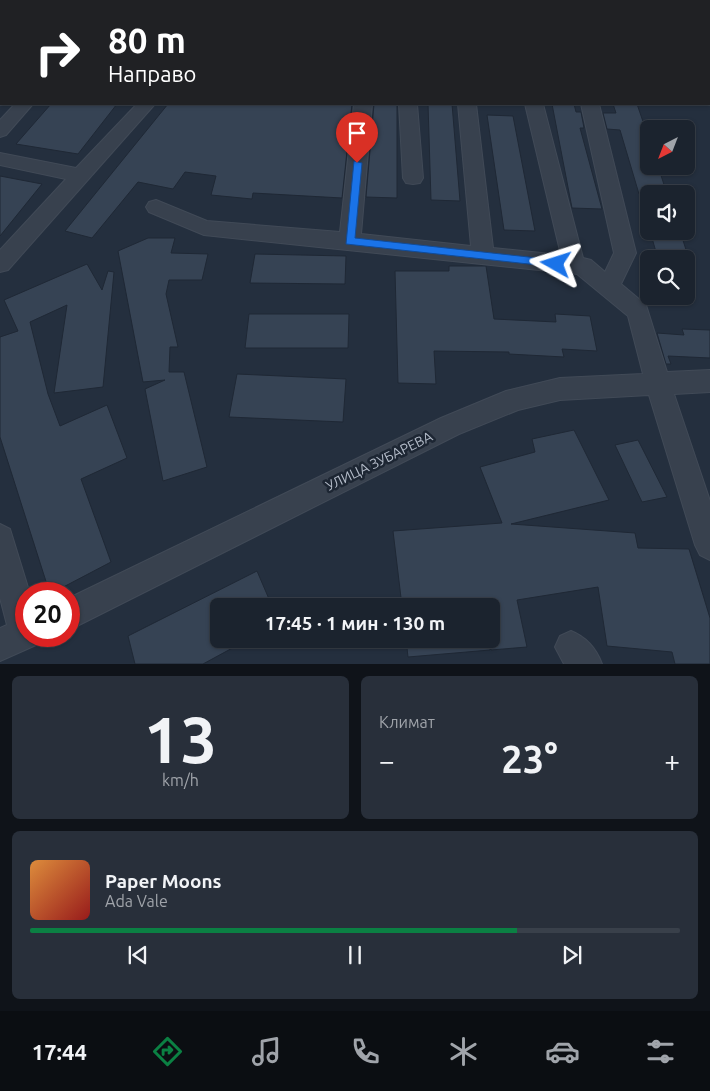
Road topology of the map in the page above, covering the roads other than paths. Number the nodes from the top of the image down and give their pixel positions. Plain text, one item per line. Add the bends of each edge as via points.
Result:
1 (23, 105) edge
2 (145, 105) edge
3 (363, 105) edge
4 (408, 105) edge
5 (467, 105) edge
6 (534, 105) edge
7 (590, 105) edge
8 (0, 131) edge
9 (0, 159) edge
10 (78, 175) junction
11 (413, 178) dead end
12 (156, 207) dead end
13 (350, 241) junction
14 (483, 256) junction
15 (0, 264) edge
16 (574, 266) junction
17 (610, 284) dead end
18 (710, 381) edge
19 (658, 384) junction
20 (0, 539) edge
21 (710, 546) edge
22 (80, 609) edge
23 (15, 625) edge

1 - 8 street
2 - 10 street
3 - 13 street
4 - 11 street
5 - 14 street
6 - 16 street
7 - 17 street via 625,252
9 - 10 street
10 - 15 street
12 - 13 street via 204,228
13 - 14 street
14 - 16 street
16 - 19 street via 583,266 638,311
18 - 19 street, УЛИЦА ЗУБАРЕВА
19 - 21 street
19 - 22 street, УЛИЦА ЗУБАРЕВА via 560,389 515,399 450,426
20 - 23 street

